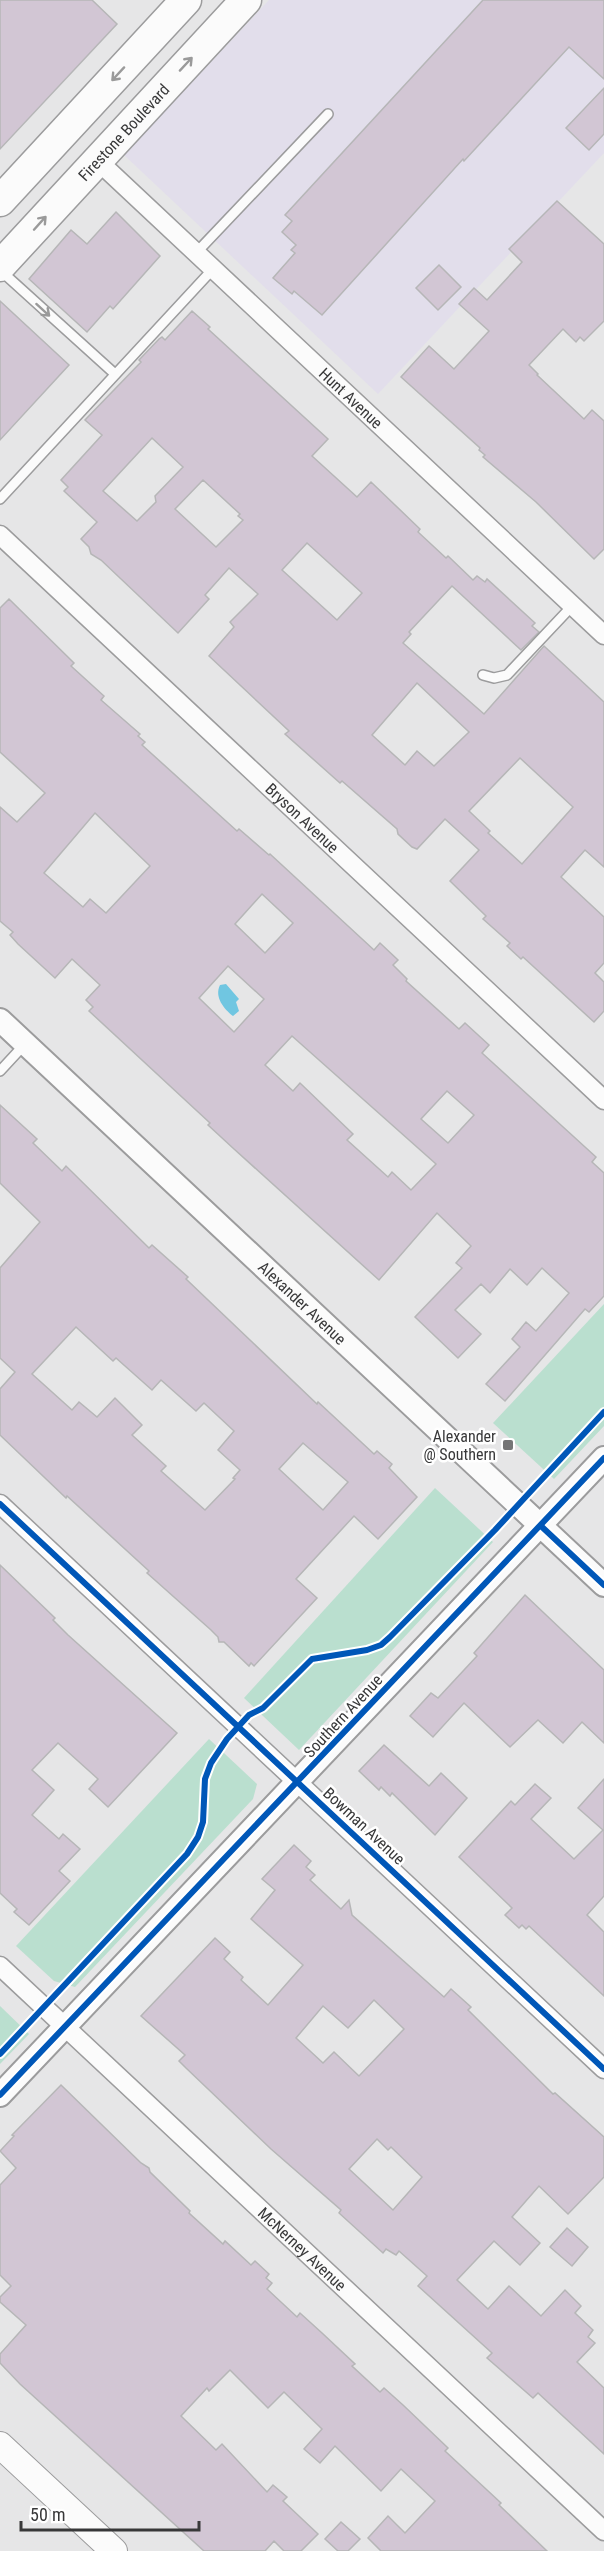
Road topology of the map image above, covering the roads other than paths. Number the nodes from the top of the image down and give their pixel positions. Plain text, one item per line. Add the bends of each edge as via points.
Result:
1 (186, 0) edge
2 (246, 0) edge
3 (328, 114) dead end
4 (97, 160) junction
5 (0, 201) edge
6 (196, 253) junction
7 (0, 268) edge
8 (213, 269) junction
9 (115, 374) junction
10 (0, 499) edge
11 (0, 535) edge
12 (573, 605) junction
13 (604, 634) edge
14 (483, 675) dead end
15 (0, 1020) edge
16 (25, 1044) junction
17 (0, 1071) edge
18 (604, 1100) edge
19 (604, 1458) edge
20 (0, 1504) edge
21 (541, 1526) junction
22 (604, 1585) edge
23 (298, 1783) junction
24 (0, 1966) edge
25 (64, 2026) junction
26 (604, 2069) edge
27 (0, 2095) edge
28 (0, 2445) edge
29 (604, 2531) edge
30 (114, 2551) edge

1 -> 5 main road
4 -> 2 main road, Firestone Boulevard
3 - 6 lane
4 - 6 street, Hunt Avenue
7 -> 4 main road, Firestone Boulevard
6 - 8 street, Hunt Avenue
7 -> 9 lane
8 - 9 lane
8 - 12 street, Hunt Avenue
9 - 10 lane
11 - 18 street, Bryson Avenue
12 - 13 street, Hunt Avenue
12 - 14 lane via 507,675
15 - 16 street, Alexander Avenue
16 - 17 lane
16 - 21 street, Alexander Avenue
19 - 21 street, Southern Avenue
20 - 23 street, Bowman Avenue
21 - 22 street, Alexander Avenue
21 - 23 street, Southern Avenue
23 - 25 street, Southern Avenue
23 - 26 street, Bowman Avenue
24 - 25 street, McNerney Avenue
25 - 27 street, Southern Avenue
25 - 29 street, McNerney Avenue
28 - 30 main road

